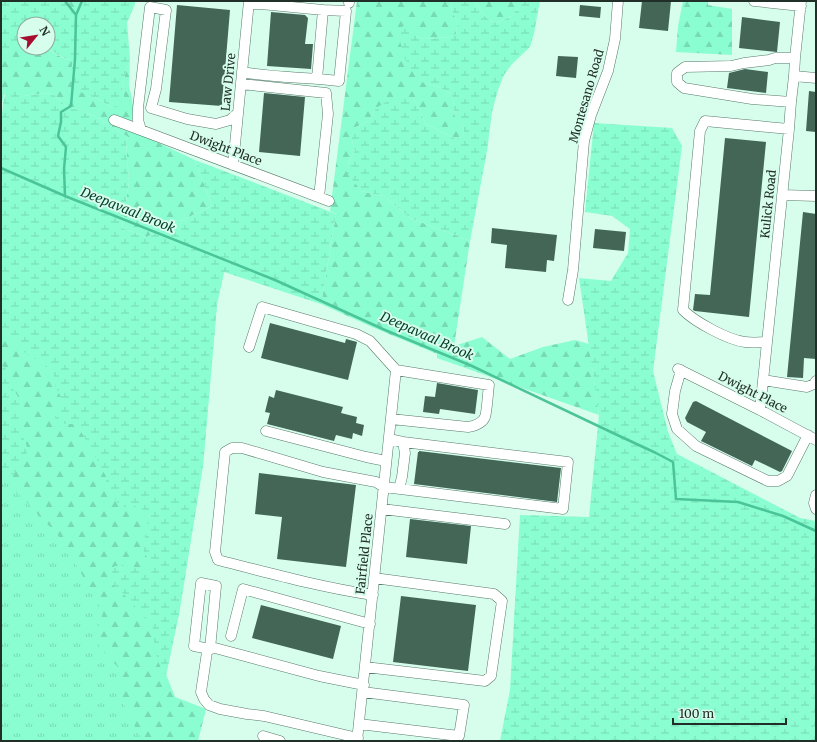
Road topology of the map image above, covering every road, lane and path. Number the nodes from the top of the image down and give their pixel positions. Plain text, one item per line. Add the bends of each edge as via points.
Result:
1 (618, 1) edge
2 (754, 1) edge
3 (249, 2) edge
4 (801, 3) edge
5 (323, 10) junction
6 (795, 58) junction
7 (242, 72) junction
8 (794, 76) junction
9 (816, 78) edge
10 (317, 79) junction
11 (241, 84) junction
12 (791, 102) junction
13 (238, 113) junction
14 (114, 120) dead end
15 (789, 129) junction
16 (141, 130) junction
17 (233, 165) junction
18 (782, 195) junction
19 (816, 196) edge
20 (319, 197) junction
21 (328, 201) dead end
22 (568, 300) dead end
23 (767, 342) junction
24 (249, 347) dead end
25 (396, 370) junction
26 (763, 380) junction
27 (816, 381) edge
28 (760, 410) junction
29 (391, 419) junction
30 (266, 431) dead end
31 (812, 437) edge
32 (389, 439) junction
33 (403, 442) junction
34 (386, 461) junction
35 (384, 487) junction
36 (399, 489) junction
37 (816, 495) edge
38 (816, 508) edge
39 (382, 509) junction
40 (505, 524) dead end
41 (374, 578) junction
42 (373, 594) junction
43 (370, 624) junction
44 (231, 636) dead end
45 (210, 649) junction
46 (365, 667) junction
47 (363, 688) junction
48 (360, 724) junction
49 (263, 736) dead end
50 (357, 739) edge
51 (280, 741) edge

1 - 22 street, Montesano Road via 615,39 608,71 584,141
2 - 4 street
3 - 5 street
3 - 7 street, Law Drive
4 - 6 street, Kulick Road
5 - 10 street
5 - 10 street via 346,11 339,82
6 - 8 street, Kulick Road
6 - 12 street via 775,58 731,66 685,67 677,74 677,82 684,88 752,99
7 - 10 street
7 - 11 street, Law Drive
8 - 9 street
8 - 12 street, Kulick Road
11 - 13 street, Law Drive
11 - 20 street via 326,93 328,114
12 - 15 street, Kulick Road
13 - 16 street via 230,120 216,124 187,119 151,108 166,10 150,7 138,108
13 - 17 street, Law Drive
14 - 16 street, Dwight Place
15 - 18 street, Kulick Road
15 - 23 street via 705,121 700,131 683,310 731,338 744,342
16 - 17 street, Dwight Place
17 - 20 street, Dwight Place
18 - 19 street
18 - 23 street, Kulick Road
20 - 21 street, Dwight Place
23 - 26 street, Kulick Road
24 - 25 street via 262,307 356,334 370,341
25 - 29 street, Fairfield Place
25 - 29 street via 489,385 488,397 485,417 474,426
26 - 27 street via 806,387
26 - 28 street, Kulick Road
28 - 31 street, Dwight Place
28 - 31 street, Dwight Place via 680,369 672,414 677,429 696,446 768,481 778,481 787,476
29 - 32 street, Fairfield Place
30 - 34 street
32 - 33 street
32 - 34 street, Fairfield Place
33 - 36 street via 406,453
33 - 36 street via 568,462 563,509
34 - 35 street, Fairfield Place
35 - 36 street
35 - 39 street, Fairfield Place
35 - 42 street via 376,482 323,472 242,448 232,448 226,452 215,552 218,560 316,584
37 - 38 street
39 - 40 street
39 - 41 street, Fairfield Place
41 - 42 street, Fairfield Place
41 - 46 street via 494,594 502,601 491,676 485,681
42 - 43 street, Fairfield Place
43 - 44 street via 243,589
43 - 46 street, Fairfield Place
45 - 45 street via 216,586 202,583 194,646
45 - 47 street via 215,648
45 - 50 street via 201,692 209,705
46 - 47 street, Fairfield Place
47 - 48 street, Fairfield Place
47 - 48 street via 464,705 459,736
48 - 50 street, Fairfield Place
49 - 51 street

